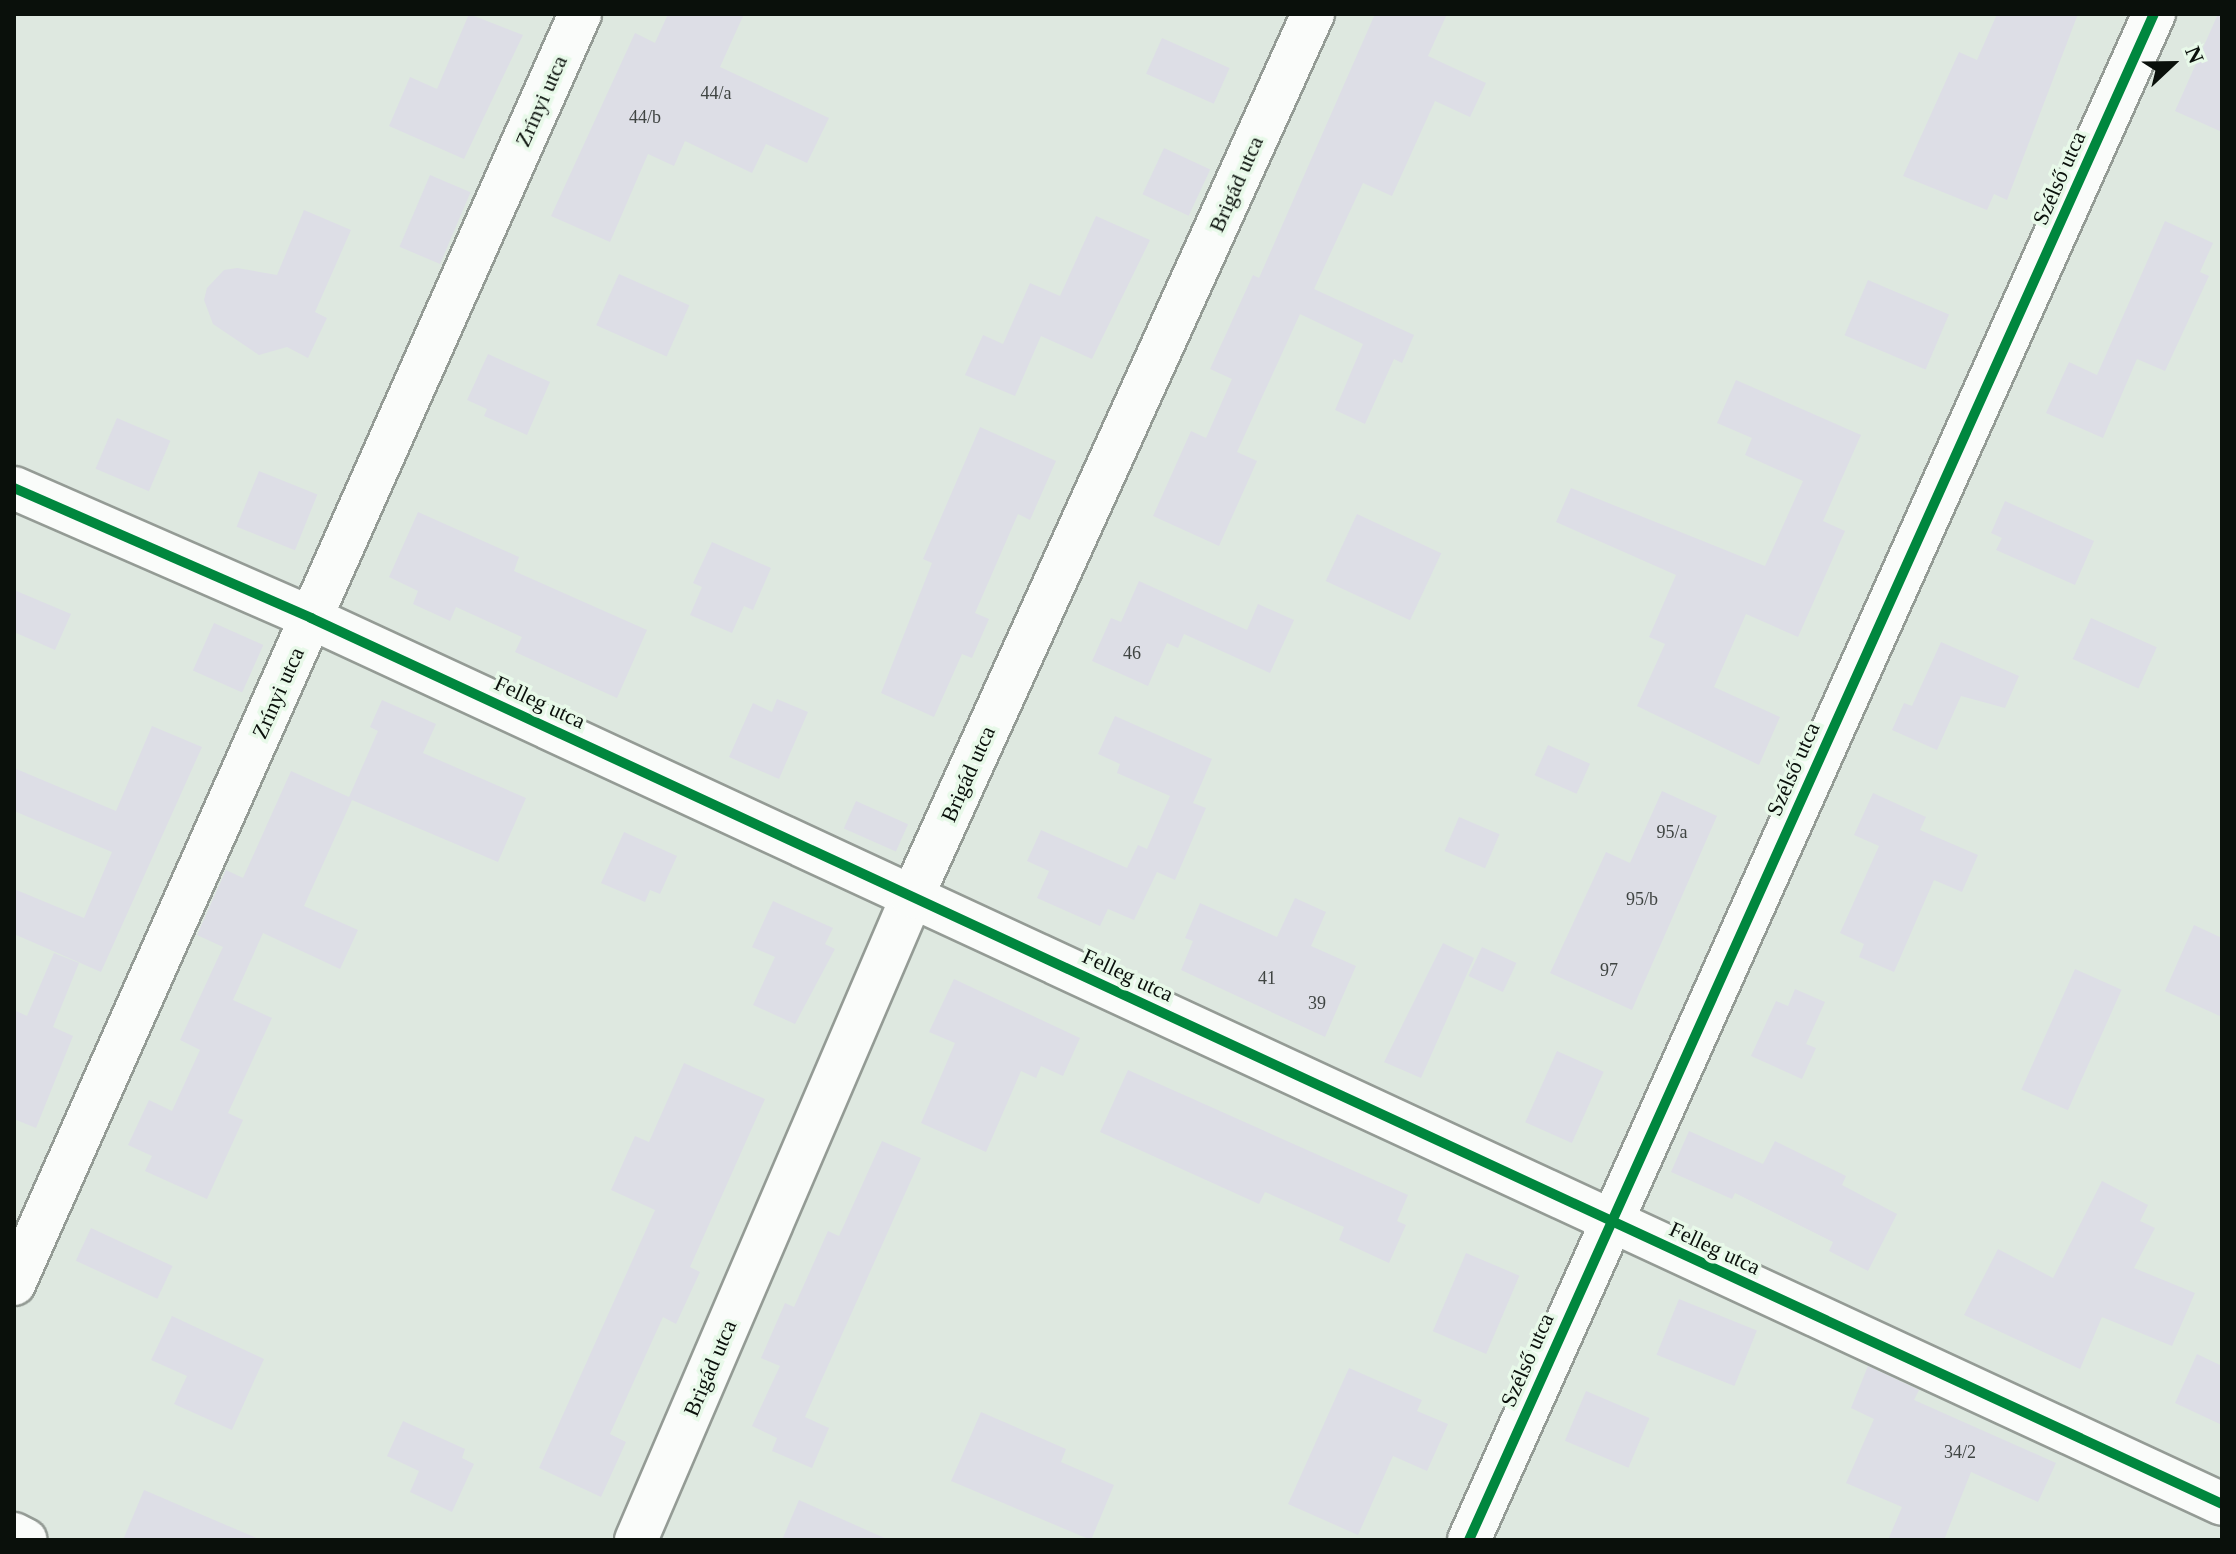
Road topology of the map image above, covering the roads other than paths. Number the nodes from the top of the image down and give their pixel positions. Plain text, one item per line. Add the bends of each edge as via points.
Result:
1 (580, 14) edge
2 (1313, 14) edge
3 (2154, 14) edge
4 (14, 488) edge
5 (311, 618) junction
6 (912, 897) junction
7 (1610, 1222) junction
8 (14, 1284) edge
9 (2222, 1504) edge
10 (14, 1534) edge
11 (26, 1540) edge
12 (636, 1540) edge
13 (1469, 1540) edge

1 - 5 street, Zrínyi utca
2 - 6 street, Brigád utca
3 - 7 street, Szélső utca
4 - 5 street, Felleg utca
5 - 6 street, Felleg utca
5 - 8 street, Zrínyi utca
6 - 7 street, Felleg utca
6 - 12 street, Brigád utca
7 - 9 street, Felleg utca
7 - 13 street, Szélső utca
10 - 11 street

